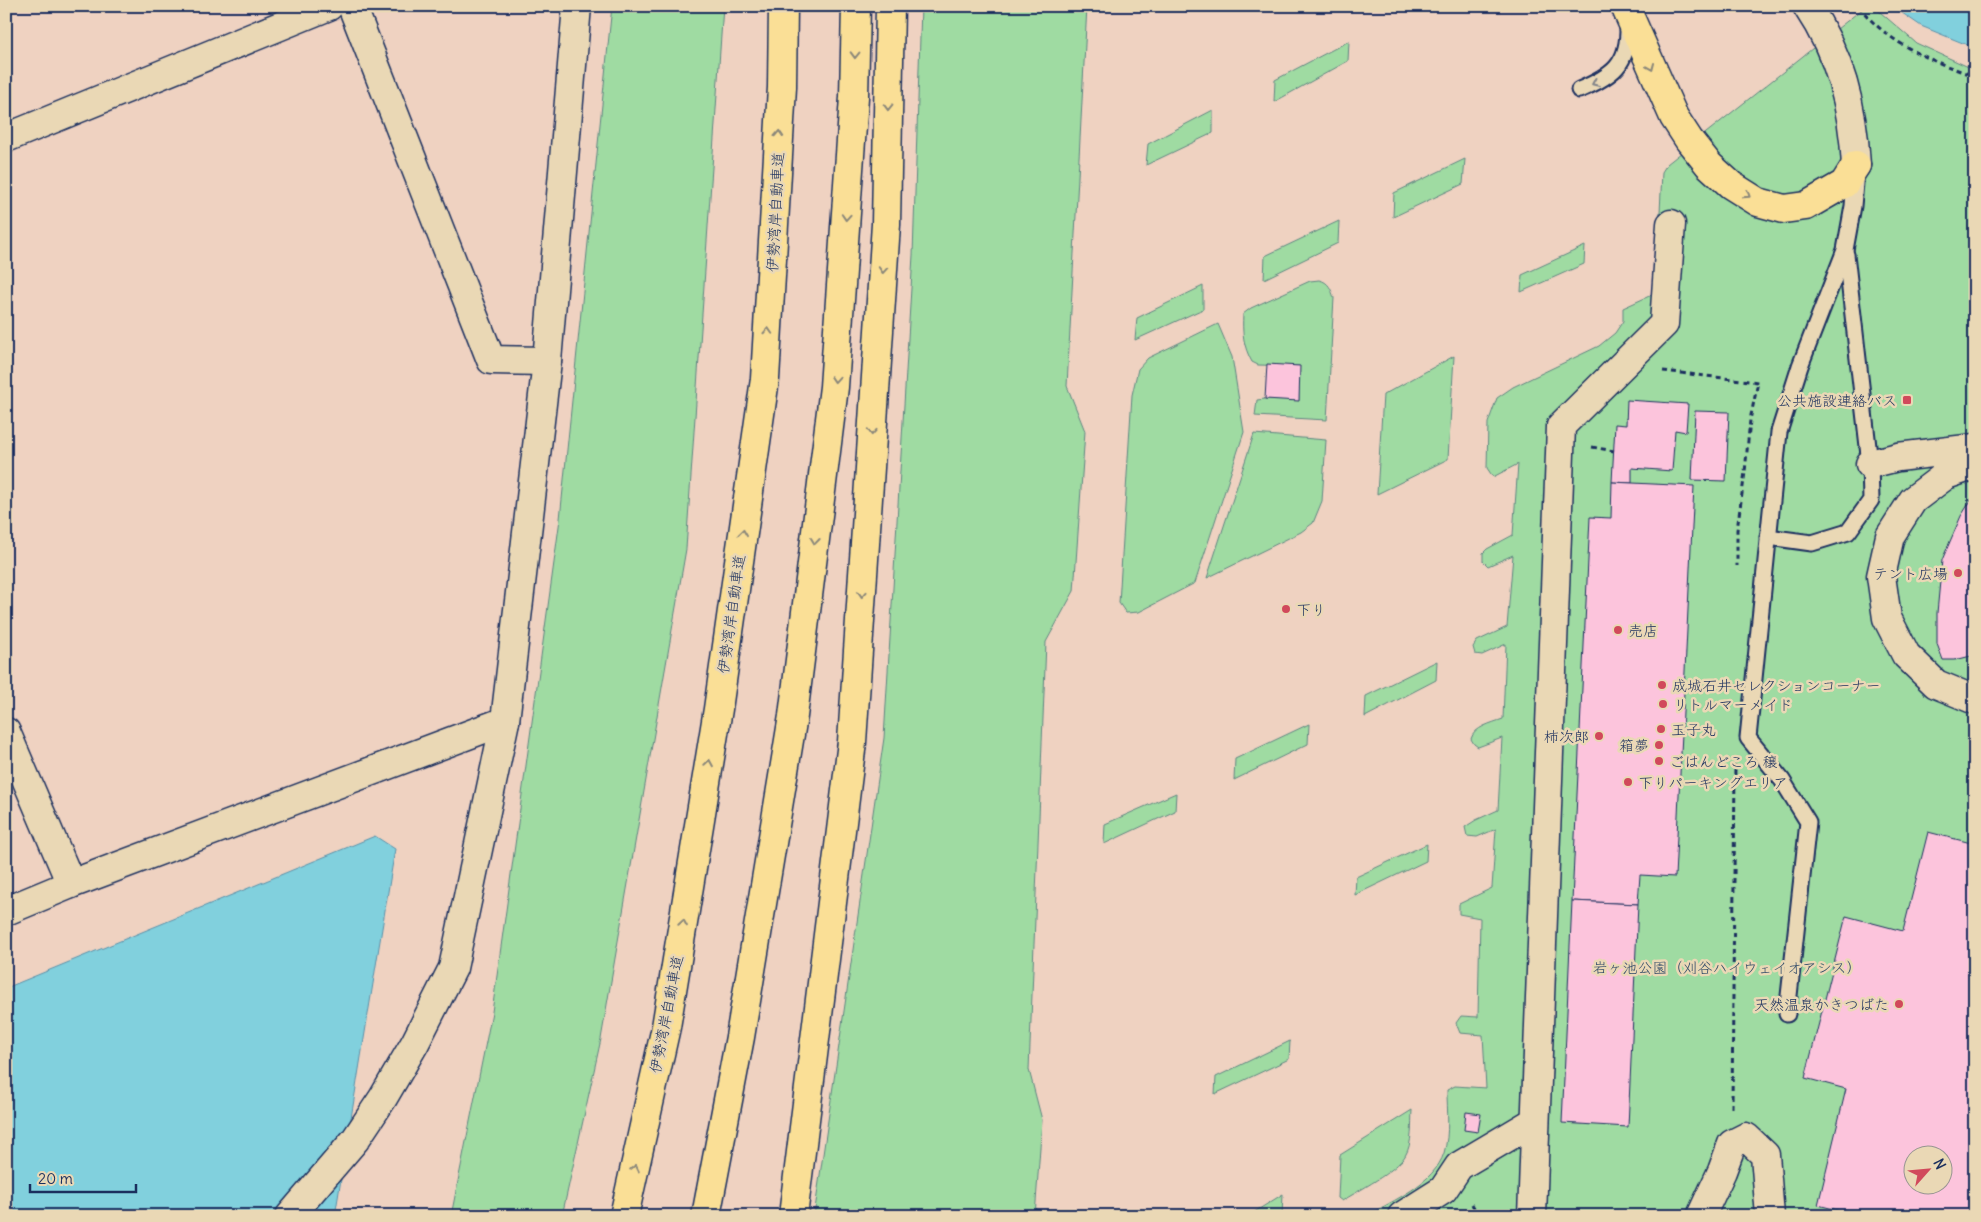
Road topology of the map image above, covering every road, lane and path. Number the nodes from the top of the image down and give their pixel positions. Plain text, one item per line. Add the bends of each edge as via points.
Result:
1 (329, 6) edge
2 (352, 6) edge
3 (577, 6) edge
4 (784, 6) edge
5 (856, 6) edge
6 (890, 6) edge
7 (1807, 6) edge
8 (1859, 6) edge
9 (1627, 10) edge
10 (1975, 76) edge
11 (1579, 90) dead end
12 (6, 138) edge
13 (1856, 165) junction
14 (1671, 224) dead end
15 (1845, 250) junction
16 (547, 362) junction
17 (1975, 448) edge
18 (1870, 464) junction
19 (1975, 466) edge
20 (1768, 536) junction
21 (1975, 700) edge
22 (505, 721) junction
23 (6, 732) edge
24 (71, 884) junction
25 (6, 911) edge
26 (1787, 1014) dead end
27 (1535, 1121) junction
28 (290, 1216) edge
29 (624, 1216) edge
30 (706, 1216) edge
31 (793, 1216) edge
32 (1402, 1216) edge
33 (1532, 1216) edge
34 (1701, 1216) edge
35 (1770, 1216) edge

1 - 12 street
2 - 16 street via 491,360
3 - 16 street
29 -> 4 highway, 伊勢湾岸自動車道 via 669,1008 718,709 765,379
5 -> 30 highway via 853,107 828,436 792,726 740,1037
6 -> 31 highway via 886,224 852,742
7 - 13 street via 1839,71 1854,131
8 - 10 path via 1867,17 1908,49
9 -> 11 lane via 1629,38 1625,56 1601,81
9 -> 13 highway via 1674,118 1709,164 1731,185 1758,202 1784,209 1806,206 1844,184
13 - 15 lane
14 - 27 street via 1664,324 1561,426
15 - 18 lane
15 - 20 lane via 1800,366 1779,432
16 - 22 street
17 - 18 street via 1898,457
18 - 20 lane via 1871,500 1848,532 1812,543
19 - 21 street via 1946,475 1913,500 1890,536 1881,576 1887,618 1906,655 1936,684
20 - 26 lane via 1748,738 1782,780 1808,822
22 - 24 street
22 - 28 street via 453,968 415,1043 355,1140
23 - 24 street
24 - 25 street
27 - 32 street via 1458,1166 1444,1190
27 - 33 street
34 - 35 street via 1732,1144 1746,1137 1765,1155

